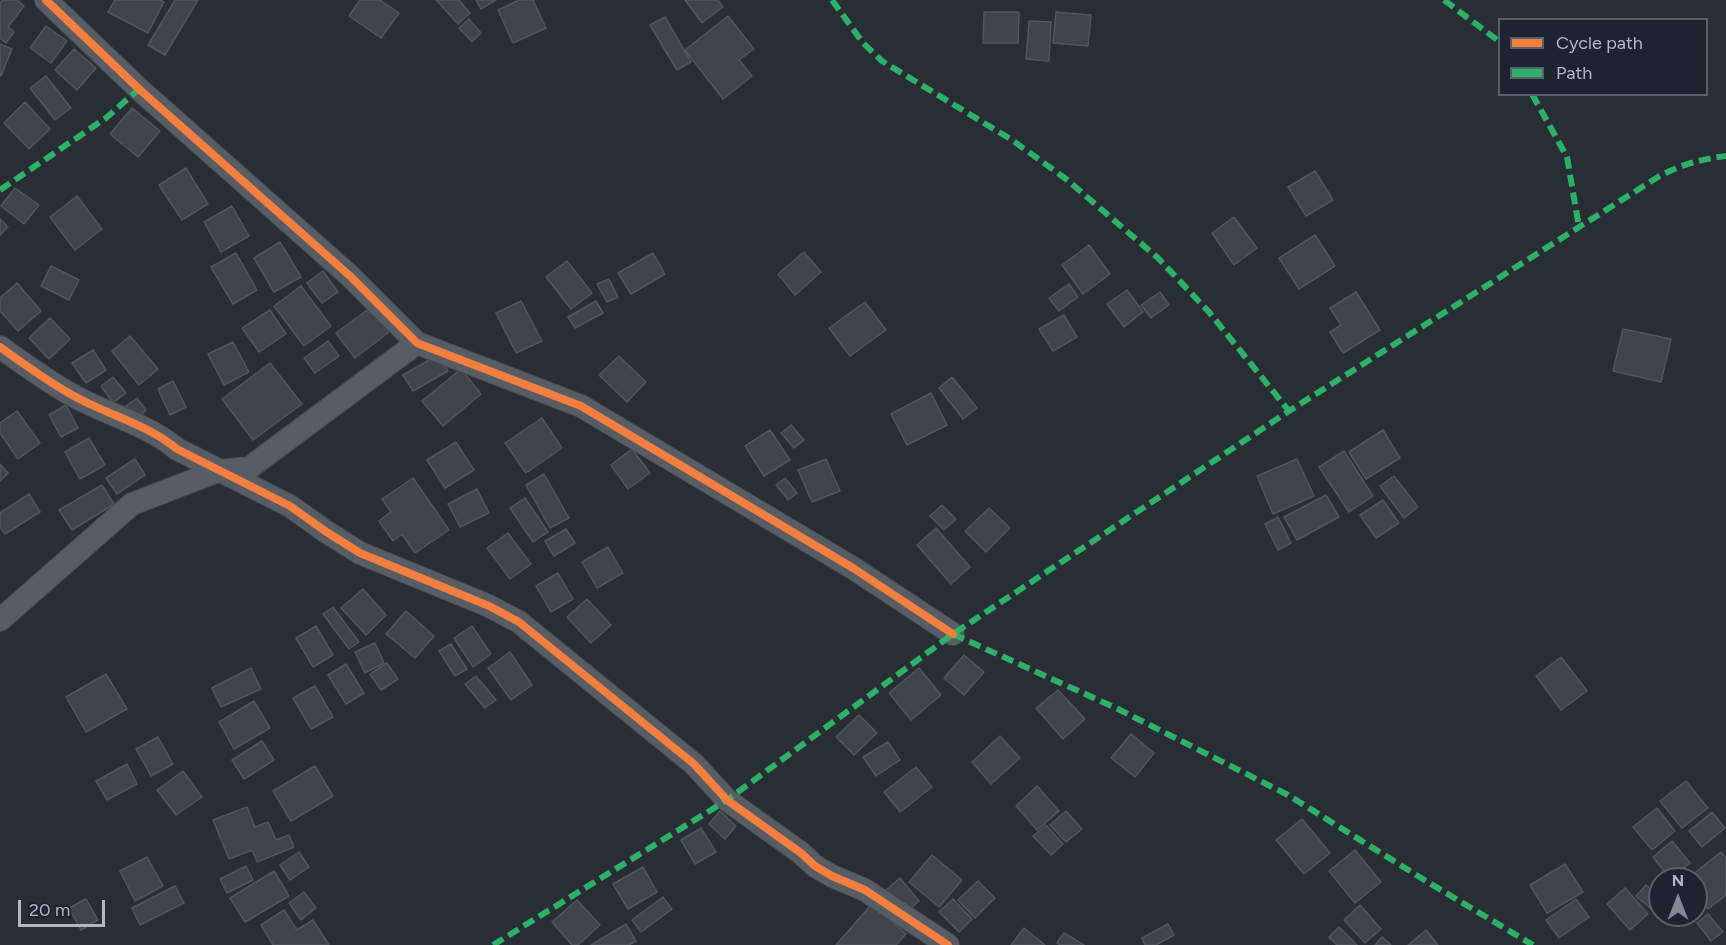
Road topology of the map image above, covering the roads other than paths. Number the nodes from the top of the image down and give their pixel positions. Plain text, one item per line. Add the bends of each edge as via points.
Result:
1 (46, 0) edge
2 (417, 343) junction
3 (0, 347) edge
4 (218, 471) junction
5 (0, 620) edge
6 (953, 634) dead end
7 (948, 945) edge

1 - 2 street via 157,105 350,276
2 - 4 street via 249,468
2 - 6 street via 581,406 853,568
3 - 4 street via 72,396 148,430
4 - 5 street via 132,504
4 - 7 street via 290,506 360,553 519,622 694,764 728,800 815,866 865,890

